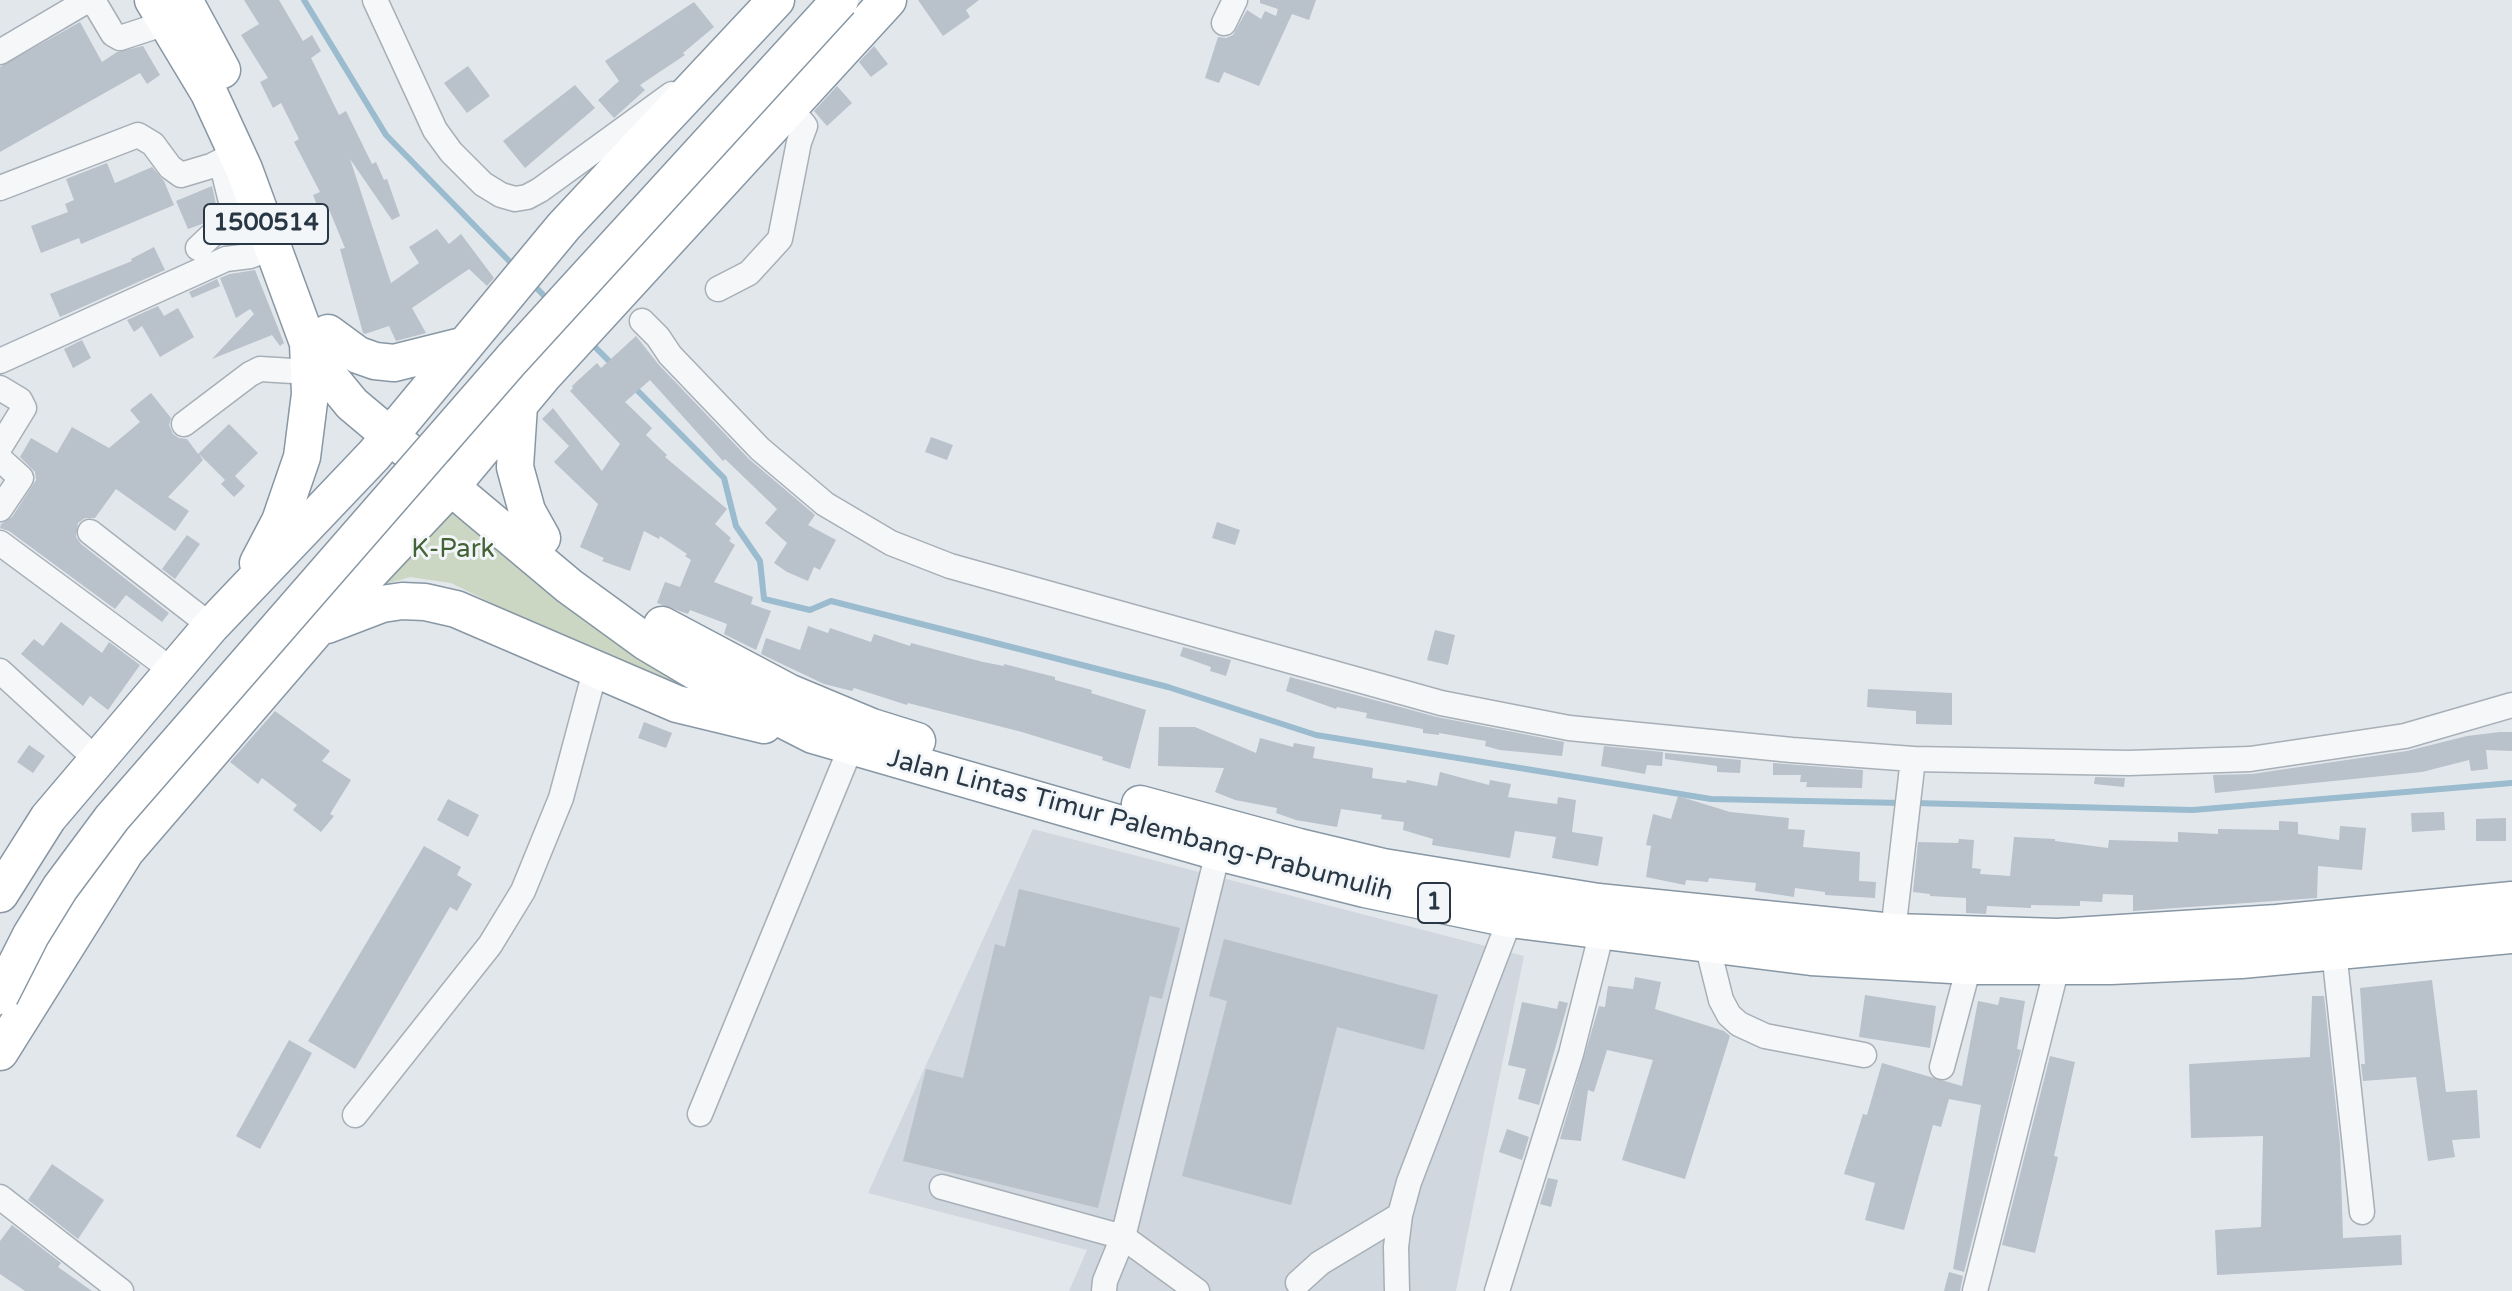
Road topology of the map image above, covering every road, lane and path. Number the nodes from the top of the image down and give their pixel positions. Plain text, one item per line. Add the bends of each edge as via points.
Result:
1 (375, 0) edge
2 (776, 0) edge
3 (808, 0) edge
4 (840, 0) edge
5 (888, 0) edge
6 (1235, 0) edge
7 (168, 8) edge
8 (1224, 23) dead end
9 (0, 52) edge
10 (725, 54) junction
11 (790, 108) junction
12 (229, 157) junction
13 (0, 188) edge
14 (275, 247) junction
15 (198, 248) dead end
16 (718, 289) dead end
17 (642, 321) dead end
18 (471, 336) junction
19 (315, 350) junction
20 (0, 361) edge
21 (0, 388) edge
22 (519, 405) junction
23 (393, 419) junction
24 (184, 424) dead end
25 (0, 447) edge
26 (0, 459) edge
27 (458, 480) junction
28 (0, 509) edge
29 (90, 532) dead end
30 (542, 538) junction
31 (0, 543) edge
32 (237, 599) junction
33 (211, 626) junction
34 (317, 629) junction
35 (0, 671) edge
36 (173, 671) junction
37 (595, 671) junction
38 (2512, 705) edge
39 (813, 735) junction
40 (851, 747) junction
41 (1913, 759) junction
42 (97, 760) junction
43 (1218, 852) junction
44 (0, 894) edge
45 (2512, 900) edge
46 (1510, 919) junction
47 (1602, 931) junction
48 (1893, 932) junction
49 (1750, 934) junction
50 (2512, 935) edge
51 (0, 942) edge
52 (1707, 944) junction
53 (2334, 951) junction
54 (2035, 957) junction
55 (1969, 966) junction
56 (0, 996) edge
57 (0, 1052) edge
58 (1864, 1055) dead end
59 (1942, 1067) dead end
60 (700, 1114) dead end
61 (355, 1115) dead end
62 (942, 1187) dead end
63 (0, 1197) edge
64 (2362, 1212) dead end
65 (1400, 1215) junction
66 (1123, 1237) junction
67 (1298, 1283) dead end
68 (121, 1291) edge
69 (1104, 1291) edge
70 (1197, 1291) edge
71 (1397, 1291) edge
72 (1497, 1291) edge
73 (1975, 1291) edge

1 - 10 street via 435,130 483,184 515,199 540,190
2 - 10 highway
3 - 51 highway via 490,347 70,830
4 - 56 highway, bridge via 512,359 112,818 60,888
5 - 11 highway
6 - 8 street
7 - 9 street via 120,38 97,7 83,3
7 - 12 highway, 1500514 via 209,93
7 - 19 highway, 1500514 via 241,105
10 - 18 highway via 564,226
11 - 16 street via 805,126 780,239 749,273
11 - 22 highway
12 - 13 street via 181,175 138,135
12 - 14 highway, 1500514
12 - 15 street via 234,214
14 - 19 highway, 1500514
14 - 20 street via 226,259
17 - 41 street via 760,449 825,504 891,543 950,566 1441,703 1569,728
18 - 19 highway via 394,363
18 - 23 highway
19 - 23 highway, 1500514 via 337,353
19 - 24 street via 250,374
19 - 32 highway via 302,457 280,521
21 - 25 street via 24,408
22 - 27 highway
22 - 30 highway via 515,467 527,511
23 - 27 highway, Jalan Lintas Timur Palembang-Prabumulih / 1
23 - 32 highway via 299,536
26 - 28 street via 21,478
27 - 30 highway, Jalan Lintas Timur Palembang-Prabumulih / 1
27 - 34 highway
27 - 39 highway, Jalan Lintas Timur Palembang-Prabumulih / 1 via 569,586 646,642
29 - 33 street
30 - 49 highway, Jalan Lintas Timur Palembang-Prabumulih / 1 via 635,609 696,645 872,727 1383,867 1598,902
31 - 36 street
32 - 33 highway
33 - 36 highway
34 - 37 highway via 382,604 425,602 489,621
34 - 57 highway via 126,851
35 - 42 street
36 - 42 highway
37 - 39 highway via 677,704
37 - 61 street via 561,798 523,891 490,945
38 - 41 street via 2405,736 2250,759
39 - 40 highway, Jalan Lintas Timur Palembang-Prabumulih / 1
40 - 43 highway, Jalan Lintas Timur Palembang-Prabumulih / 1
40 - 60 street
41 - 48 street
42 - 44 highway via 48,818
43 - 46 highway, Jalan Lintas Timur Palembang-Prabumulih / 1
43 - 66 street
45 - 54 highway, Jalan Lintas Timur Palembang-Prabumulih / 1 via 2058,937
46 - 47 highway, Jalan Lintas Timur Palembang-Prabumulih / 1
46 - 65 street
47 - 52 highway, Jalan Lintas Timur Palembang-Prabumulih / 1
47 - 72 street via 1571,1054
48 - 49 highway, Jalan Lintas Timur Palembang-Prabumulih / 1
48 - 54 highway, Jalan Lintas Timur Palembang-Prabumulih / 1
49 - 52 highway, Jalan Lintas Timur Palembang-Prabumulih / 1
49 - 55 highway, Jalan Lintas Timur Palembang-Prabumulih / 1 via 1811,957
50 - 53 highway, Jalan Lintas Timur Palembang-Prabumulih / 1
52 - 58 street via 1721,1000 1739,1024 1765,1036
53 - 54 highway, Jalan Lintas Timur Palembang-Prabumulih / 1 via 2241,960
53 - 64 street
54 - 55 highway, Jalan Lintas Timur Palembang-Prabumulih / 1
54 - 73 street
55 - 59 street
62 - 66 street
63 - 68 street
65 - 67 street via 1320,1263
65 - 71 street
66 - 69 street
66 - 70 street

